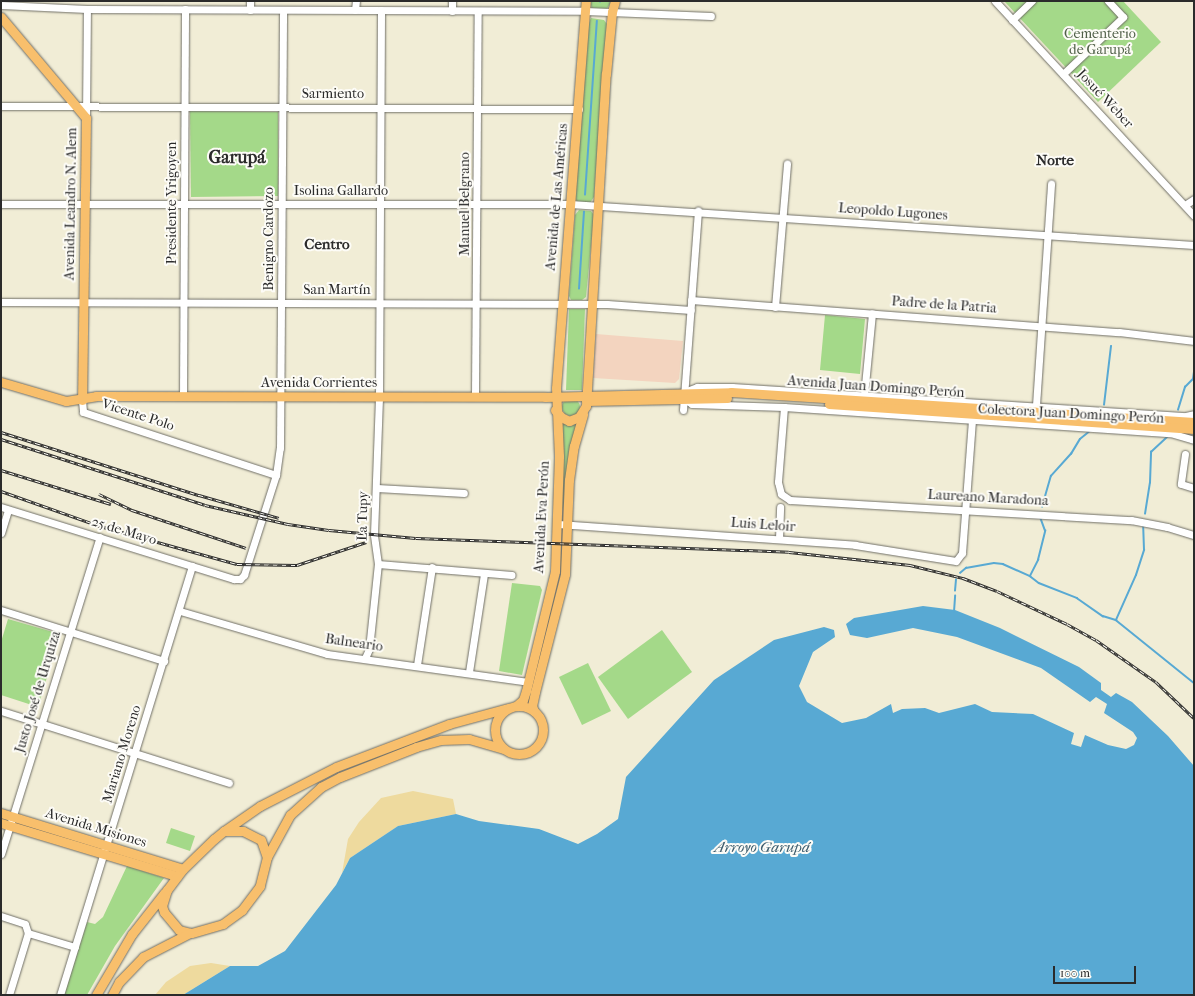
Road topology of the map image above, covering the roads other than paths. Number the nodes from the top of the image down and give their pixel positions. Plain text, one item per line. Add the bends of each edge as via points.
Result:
1 (250, 1) edge
2 (356, 1) edge
3 (452, 1) edge
4 (586, 1) edge
5 (615, 1) edge
6 (995, 1) edge
7 (1032, 1) edge
8 (1108, 1) edge
9 (1, 5) edge
10 (87, 9) junction
11 (186, 9) junction
12 (250, 10) junction
13 (283, 10) junction
14 (355, 10) junction
15 (381, 10) junction
16 (452, 11) junction
17 (478, 11) junction
18 (585, 11) junction
19 (612, 12) junction
20 (711, 16) dead end
21 (1, 17) edge
22 (1012, 20) junction
23 (1063, 74) junction
24 (75, 105) junction
25 (86, 105) junction
26 (185, 105) junction
27 (1, 106) edge
28 (282, 107) junction
29 (380, 108) junction
30 (478, 108) junction
31 (579, 109) junction
32 (86, 118) junction
33 (787, 163) dead end
34 (1050, 184) dead end
35 (1194, 199) edge
36 (1, 204) edge
37 (185, 204) junction
38 (282, 204) junction
39 (380, 204) junction
40 (479, 204) junction
41 (570, 204) junction
42 (85, 205) junction
43 (597, 205) junction
44 (1185, 205) junction
45 (698, 212) junction
46 (1194, 216) edge
47 (784, 217) junction
48 (1046, 235) junction
49 (1191, 245) edge
50 (691, 300) junction
51 (1, 302) edge
52 (83, 302) junction
53 (184, 302) junction
54 (281, 302) junction
55 (380, 303) junction
56 (477, 303) junction
57 (563, 304) junction
58 (590, 304) junction
59 (776, 307) junction
60 (690, 310) junction
61 (872, 313) junction
62 (1042, 325) junction
63 (1194, 341) edge
64 (1, 382) edge
65 (556, 395) junction
66 (684, 395) junction
67 (864, 395) junction
68 (183, 396) junction
69 (475, 396) junction
70 (281, 397) junction
71 (379, 397) junction
72 (586, 398) junction
73 (82, 400) junction
74 (1036, 405) junction
75 (784, 407) junction
76 (555, 410) junction
77 (683, 410) dead end
78 (583, 412) junction
79 (1194, 414) edge
80 (972, 421) junction
81 (1194, 422) edge
82 (1194, 429) edge
83 (1194, 440) edge
84 (1185, 454) dead end
85 (276, 474) junction
86 (377, 488) junction
87 (1194, 488) edge
88 (464, 493) dead end
89 (780, 507) dead end
90 (5, 508) edge
91 (965, 510) junction
92 (562, 524) junction
93 (1, 533) edge
94 (1194, 535) edge
95 (100, 537) junction
96 (778, 539) junction
97 (378, 564) junction
98 (192, 566) junction
99 (432, 566) junction
100 (484, 574) junction
101 (512, 575) dead end
102 (1, 610) edge
103 (180, 612) junction
104 (70, 632) junction
105 (366, 658) junction
106 (164, 661) junction
107 (417, 665) junction
108 (469, 672) junction
109 (528, 682) junction
110 (512, 707) junction
111 (1, 711) edge
112 (534, 711) junction
113 (42, 724) junction
114 (503, 749) junction
115 (136, 754) junction
116 (229, 783) dead end
117 (1, 813) edge
118 (13, 817) junction
119 (5, 825) edge
120 (224, 831) junction
121 (107, 846) junction
122 (1, 854) edge
123 (104, 856) junction
124 (267, 857) junction
125 (180, 873) junction
126 (167, 890) junction
127 (1, 916) edge
128 (28, 933) junction
129 (191, 933) junction
130 (75, 947) junction
131 (9, 995) edge
132 (60, 995) edge
133 (96, 995) edge
134 (112, 995) edge

1 - 12 street
2 - 14 street
3 - 16 street
4 - 18 main road, Avenida de Las Américas
5 - 19 main road
6 - 22 street, Josué Weber
7 - 22 street
8 - 23 street via 1123,17
9 - 10 street
10 - 11 street
10 - 25 street, Avenida Leandro N. Alem
11 - 12 street
11 - 26 street, Presidente Yrigoyen
12 - 13 street
13 - 14 street
13 - 28 street, Benigno Cardozo
14 - 15 street
15 - 16 street
15 - 29 street, La Tupy
16 - 17 street
17 - 18 street
17 - 30 street, Manuel Belgrano
18 - 19 street
18 - 31 main road, Avenida de Las Américas
19 - 20 street
19 - 43 main road
21 - 24 main road
22 - 23 street, Josué Weber
23 - 44 street, Josué Weber
24 - 25 street, Sarmiento
24 - 27 street, Sarmiento
24 - 32 main road
25 - 26 street, Sarmiento
25 - 32 street, Avenida Leandro N. Alem
26 - 28 street, Sarmiento
26 - 37 street, Presidente Yrigoyen
28 - 29 street, Sarmiento
28 - 38 street, Benigno Cardozo
29 - 30 street, Sarmiento
29 - 39 street, La Tupy
30 - 31 street, Sarmiento
30 - 40 street, Manuel Belgrano
31 - 41 main road, Avenida de Las Américas
32 - 42 main road, Avenida Leandro N. Alem
33 - 47 street
34 - 48 street
35 - 44 street
36 - 42 street, Isolina Gallardo
37 - 38 street, Isolina Gallardo
37 - 42 street, Isolina Gallardo
37 - 53 street, Presidente Yrigoyen
38 - 39 street, Isolina Gallardo
38 - 54 street, Benigno Cardozo
39 - 40 street, Isolina Gallardo
39 - 55 street, La Tupy
40 - 41 street, Isolina Gallardo
40 - 56 street, Manuel Belgrano
41 - 43 street, Isolina Gallardo
41 - 57 main road, Avenida de Las Américas
42 - 52 main road, Avenida Leandro N. Alem
43 - 45 street, Leopoldo Lugones
43 - 58 main road
44 - 46 street, Josué Weber
45 - 47 street, Leopoldo Lugones
45 - 50 street
47 - 48 street, Leopoldo Lugones
47 - 59 street
48 - 49 street, Leopoldo Lugones
48 - 62 street
50 - 59 street, Padre de la Patria
50 - 60 street
51 - 52 street, San Martín
52 - 53 street, San Martín
52 - 73 main road, Avenida Leandro N. Alem
53 - 54 street, San Martín
53 - 68 street, Presidente Yrigoyen
54 - 55 street, San Martín
54 - 70 street, Benigno Cardozo
55 - 56 street, San Martín
55 - 71 street, La Tupy
56 - 57 street, San Martín
56 - 69 street, Manuel Belgrano
57 - 58 street, San Martín
57 - 65 main road, Avenida de Las Américas
58 - 60 street
58 - 72 main road
59 - 61 street, Padre de la Patria
60 - 66 street
61 - 62 street, Padre de la Patria
61 - 67 street
62 - 63 street, Padre de la Patria
62 - 74 street
64 - 73 main road, Vicente Polo via 66,401
65 - 69 main road, Avenida Corrientes
65 - 72 main road, Avenida Juan Domingo Perón
65 - 76 main road, Avenida Eva Perón
66 - 67 street, Colectora Juan Domingo Perón via 697,387 732,387
66 - 72 main road, Avenida Juan Domingo Perón
66 - 75 street, Colectora Juan Domingo Perón via 692,404
66 - 77 street
66 - 81 main road, Avenida Juan Domingo Perón via 785,395
66 - 82 main road, Avenida Juan Domingo Perón
67 - 74 street, Colectora Juan Domingo Perón
68 - 70 main road, Avenida Corrientes
68 - 73 main road, Avenida Corrientes via 96,396
69 - 71 main road, Avenida Corrientes
70 - 71 main road, Avenida Corrientes
70 - 85 street
71 - 86 street, La Tupy
72 - 78 main road, Avenida Eva Perón
73 - 85 street, Vicente Polo via 83,412
74 - 79 street, Colectora Juan Domingo Perón via 1186,416
75 - 80 street, Colectora Juan Domingo Perón
75 - 91 street, Laureano Maradona via 778,482 781,494 790,500
76 - 78 main road via 569,421
76 - 92 main road, Avenida Eva Perón
78 - 92 main road, Avenida Eva Perón via 573,453
80 - 83 street, Colectora Juan Domingo Perón via 1170,433
80 - 91 street
84 - 87 street via 1181,484
85 - 98 street, 25 de Mayo via 248,566 240,580
86 - 88 street
86 - 97 street, La Tupy via 374,534
89 - 96 street
90 - 93 street
90 - 95 street, 25 de Mayo
91 - 94 street, Laureano Maradona via 1146,522
91 - 96 street, Luis Leloir via 962,553 956,561 855,545
92 - 96 street, Luis Leloir
92 - 109 main road, Avenida Eva Perón via 553,582
92 - 112 main road, Avenida Eva Perón via 564,579 535,692 532,706
95 - 98 street, 25 de Mayo
95 - 104 street, Justo José de Urquiza
97 - 99 street
97 - 105 street, La Tupy
98 - 103 street, Mariano Moreno
99 - 100 street
99 - 107 street
100 - 101 street
100 - 108 street
102 - 104 street
103 - 105 street, Balneario via 327,654
103 - 106 street, Mariano Moreno
104 - 106 street
104 - 113 street, Justo José de Urquiza
105 - 107 street, Balneario
106 - 115 street, Mariano Moreno
107 - 108 street, Balneario
108 - 109 street, Balneario
109 - 110 main road, Avenida Eva Perón via 523,700
110 - 112 main road
110 - 114 main road via 498,718 495,731 497,742
110 - 120 main road via 449,724 336,767 260,806
111 - 113 street
112 - 114 main road via 543,724 542,740 537,747 524,754 510,753
113 - 115 street
113 - 118 street, Justo José de Urquiza
114 - 124 main road via 469,739 441,740 416,747 331,781 290,815
115 - 116 street
115 - 121 street, Mariano Moreno
117 - 118 main road, Avenida Misiones
118 - 119 street, Justo José de Urquiza
118 - 121 main road, Avenida Misiones
119 - 122 street, Justo José de Urquiza
119 - 123 main road, Avenida Misiones
120 - 124 main road via 243,831 255,835 261,840
120 - 125 main road
121 - 123 street, Mariano Moreno
121 - 125 main road, Avenida Misiones
123 - 125 main road, Avenida Misiones
123 - 130 street, Mariano Moreno
124 - 129 main road via 260,886 242,910 218,926
125 - 126 main road
126 - 129 main road via 162,906 167,918 179,930
126 - 133 main road via 132,934
127 - 128 street via 25,924
128 - 130 street
128 - 131 street
129 - 134 main road via 143,957 119,982
130 - 132 street, Mariano Moreno

